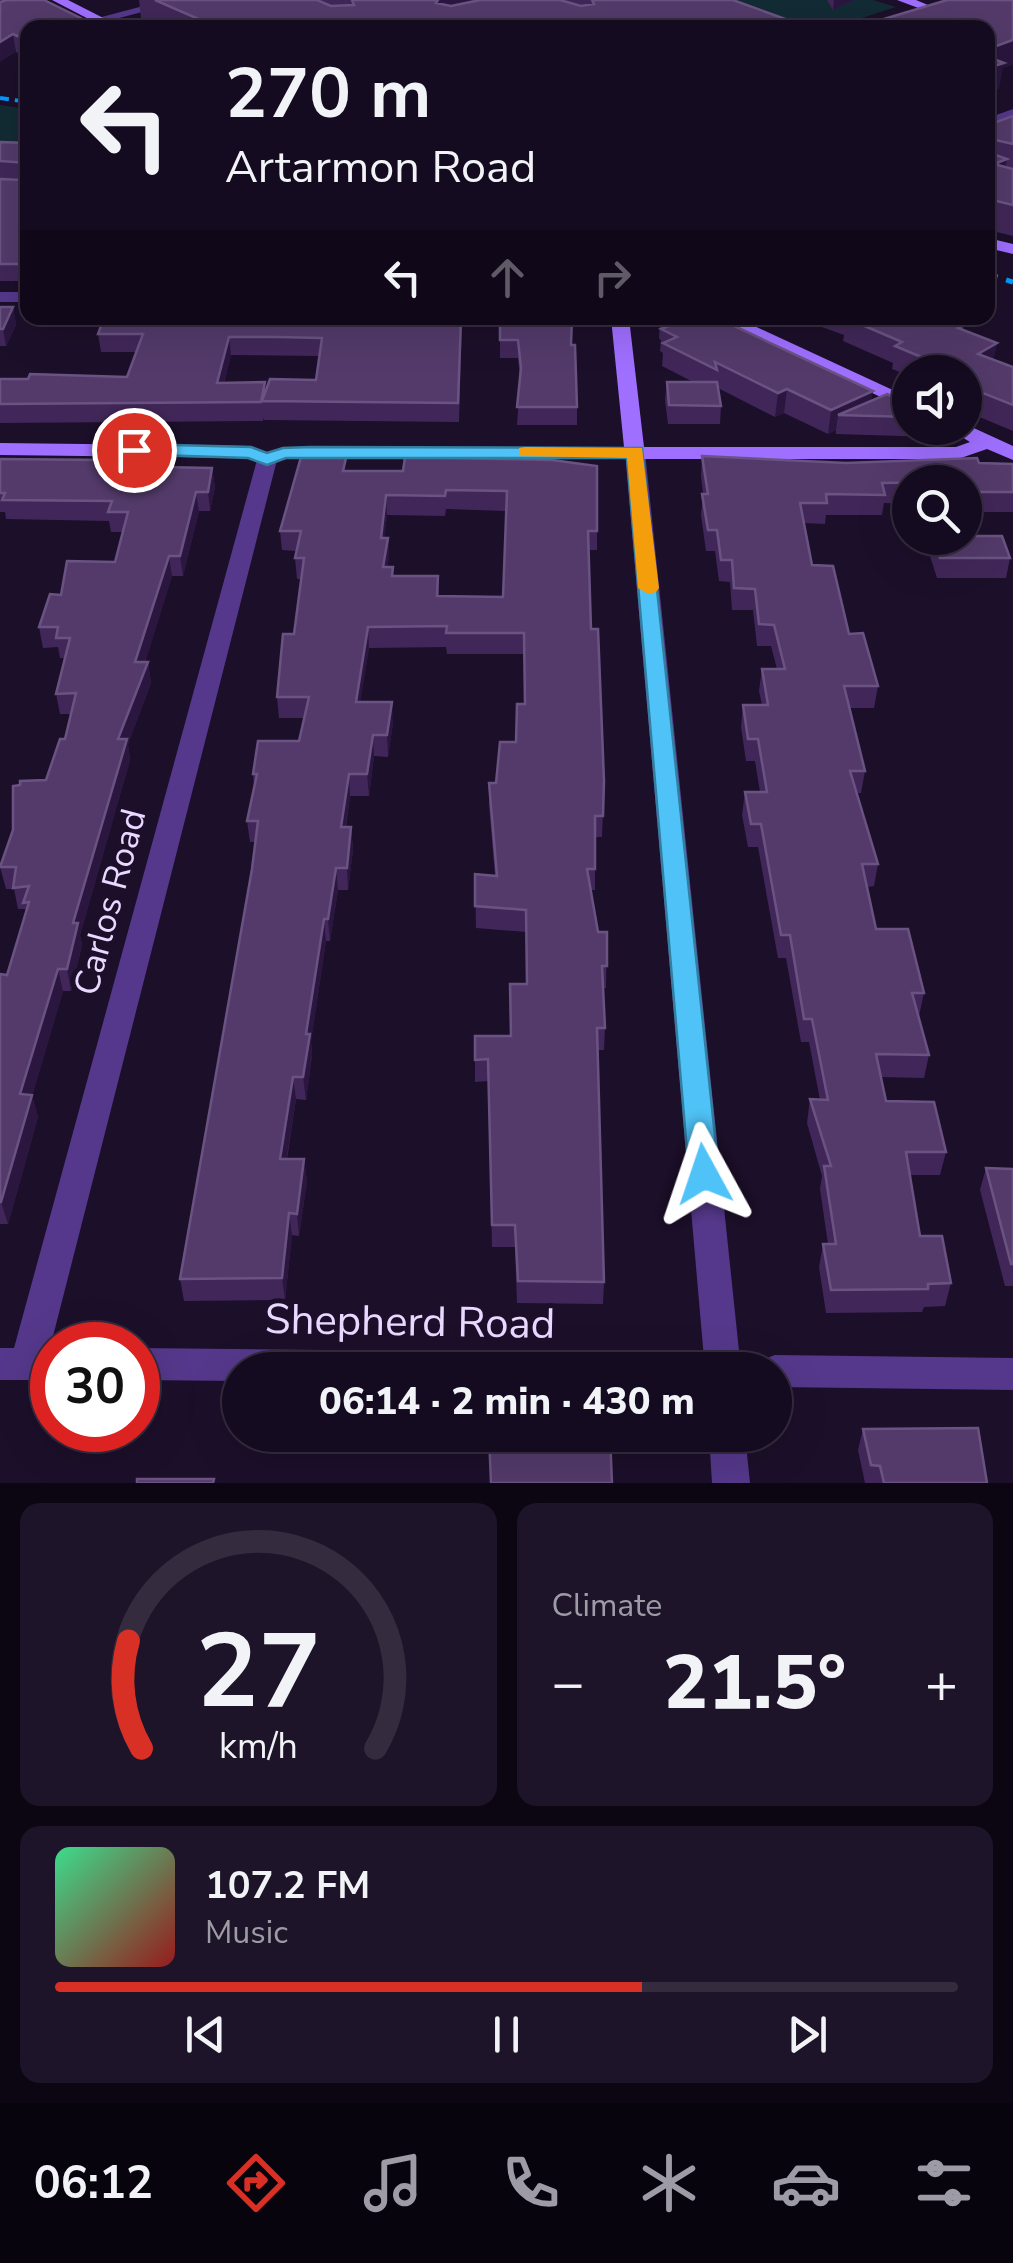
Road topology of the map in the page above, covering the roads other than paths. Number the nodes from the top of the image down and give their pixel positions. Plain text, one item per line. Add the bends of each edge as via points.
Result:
1 (58, 0) edge
2 (182, 0) edge
3 (903, 0) edge
4 (42, 4) edge
5 (898, 18) edge
6 (100, 19) joint
7 (621, 325) edge
8 (739, 325) edge
9 (892, 397) edge
10 (982, 439) edge
11 (988, 442) junction
12 (0, 449) edge
13 (635, 452) junction
14 (1013, 454) edge
15 (267, 455) junction
16 (721, 1352) edge
17 (27, 1364) edge
18 (160, 1364) edge
19 (222, 1365) edge
20 (792, 1370) edge
21 (1013, 1374) edge
22 (728, 1452) edge
23 (731, 1483) edge

1 - 4 street
1 - 6 street
2 - 6 street
3 - 5 street via 935,6
7 - 13 street
8 - 9 street
10 - 11 street
11 - 13 street via 958,453
11 - 14 street
12 - 15 street
13 - 15 street
13 - 16 street
15 - 17 street, Carlos Road
18 - 19 street, Shepherd Road
20 - 21 street
22 - 23 street

